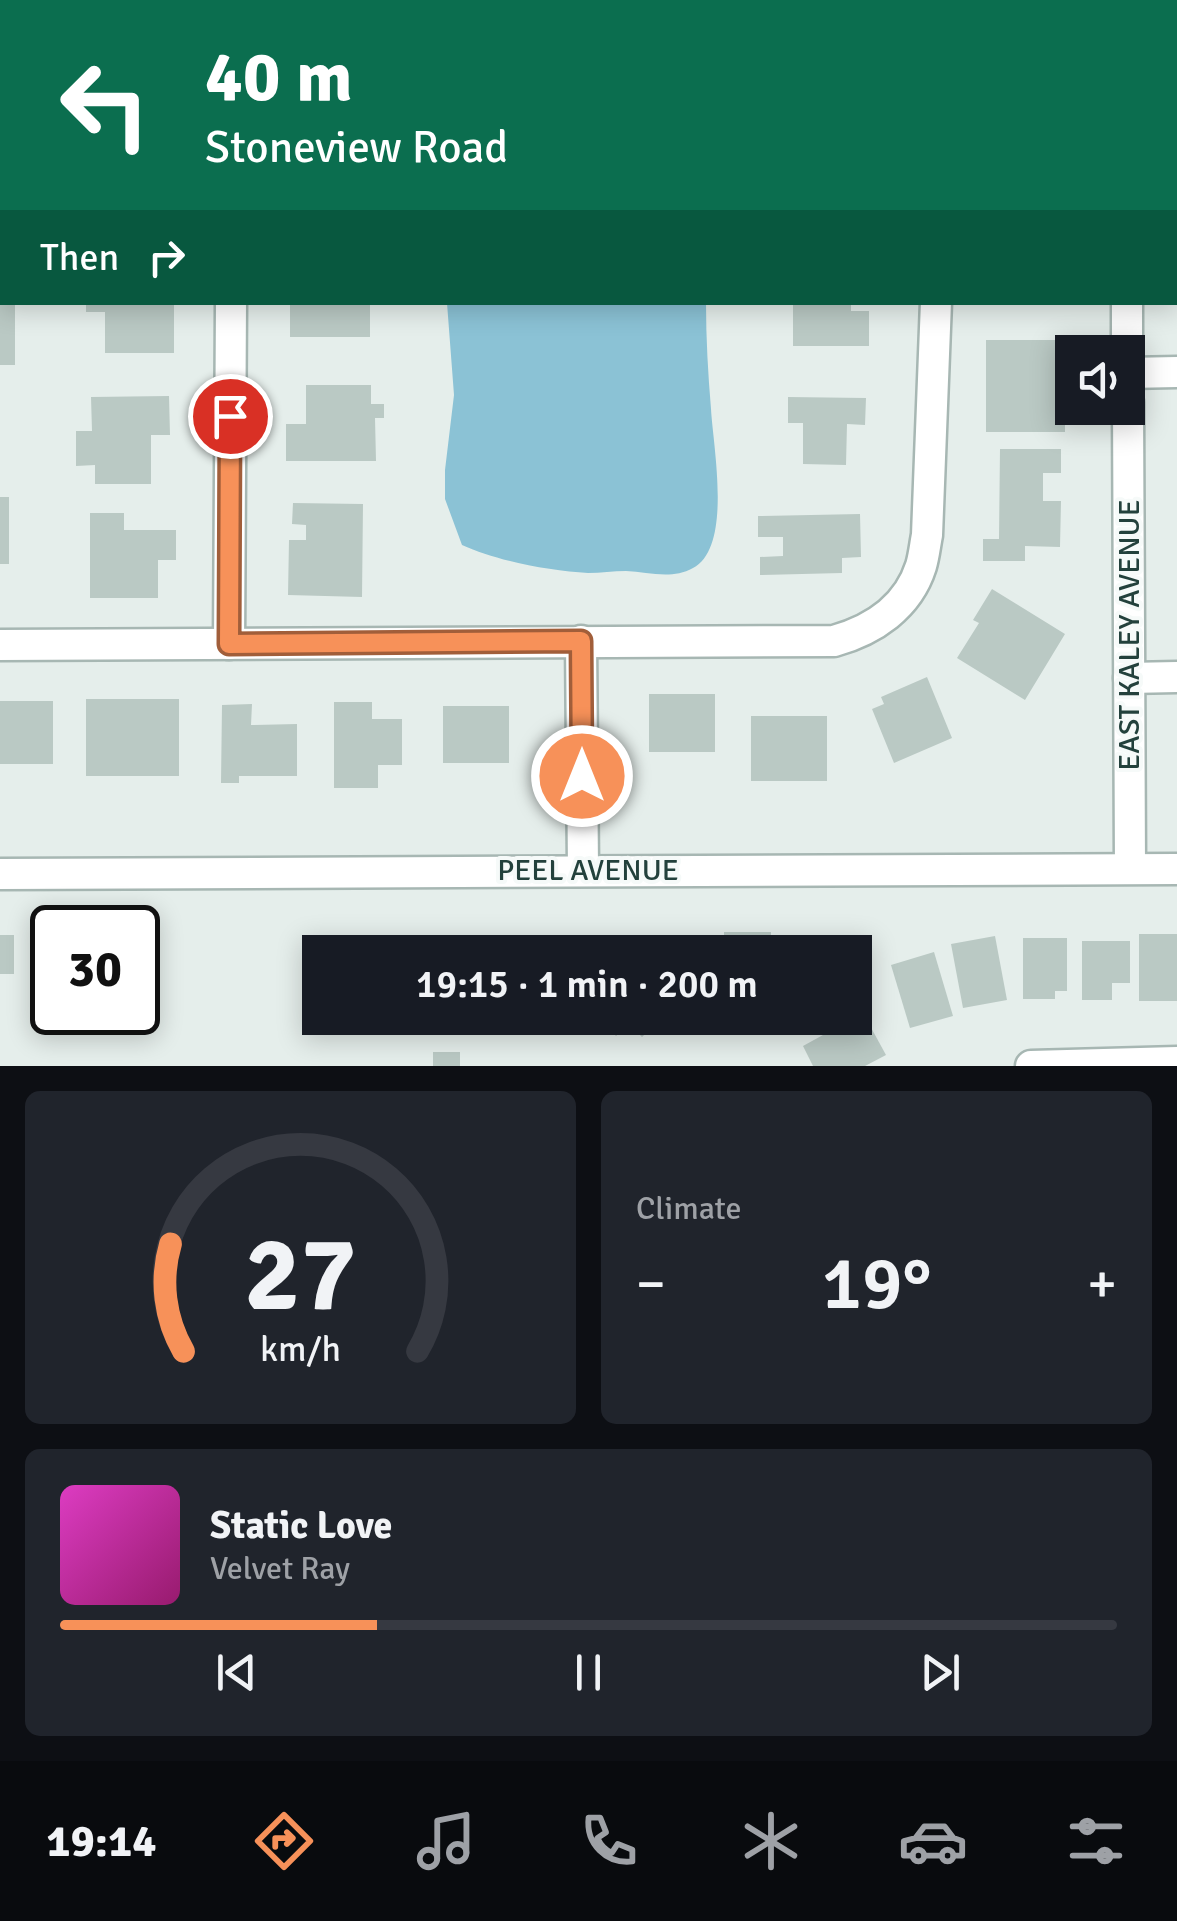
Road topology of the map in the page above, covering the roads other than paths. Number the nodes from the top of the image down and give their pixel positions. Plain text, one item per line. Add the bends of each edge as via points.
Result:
1 (231, 305) edge
2 (936, 305) edge
3 (1126, 305) edge
4 (1127, 335) edge
5 (1177, 372) edge
6 (1145, 373) edge
7 (1128, 425) edge
8 (581, 641) junction
9 (229, 644) junction
10 (0, 646) edge
11 (1177, 677) edge
12 (1129, 678) junction
13 (1130, 868) junction
14 (1177, 868) edge
15 (583, 870) junction
16 (0, 874) edge
17 (1177, 1062) edge
18 (1031, 1066) edge

1 - 9 street
2 - 8 street via 927,534 921,568 887,616 834,640
3 - 4 street
5 - 6 street
7 - 12 street, EAST KALEY AVENUE
8 - 9 street
8 - 15 street
9 - 10 street
11 - 12 street
12 - 13 street, EAST KALEY AVENUE
13 - 14 street, PEEL AVENUE
13 - 15 street, PEEL AVENUE
15 - 16 street, PEEL AVENUE
17 - 18 street

